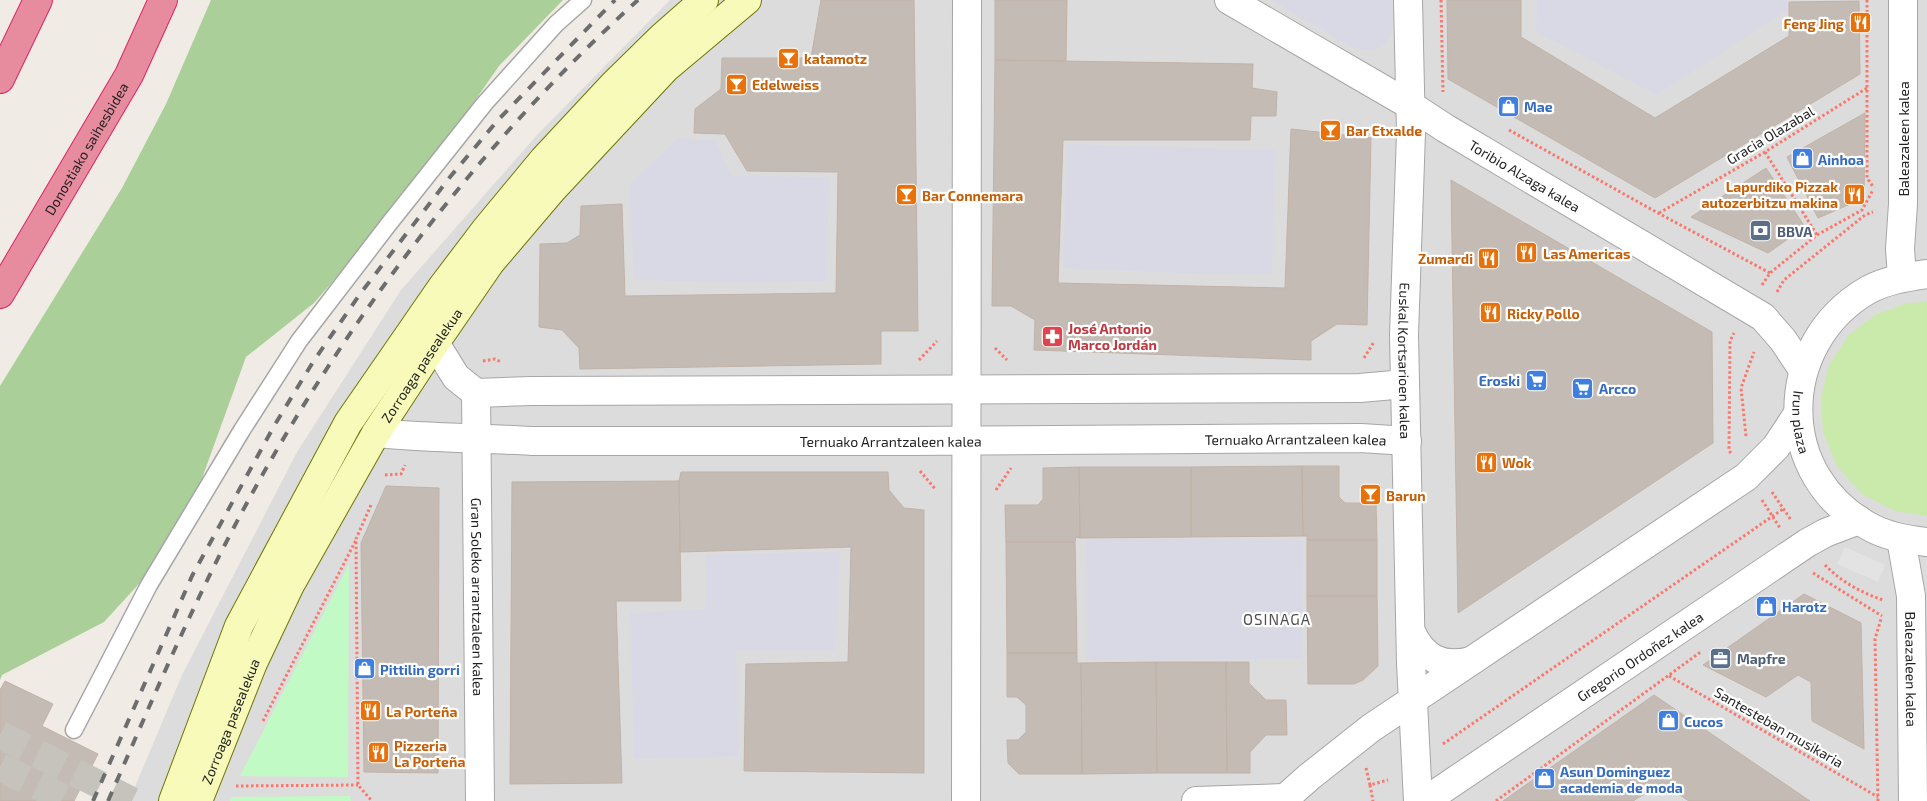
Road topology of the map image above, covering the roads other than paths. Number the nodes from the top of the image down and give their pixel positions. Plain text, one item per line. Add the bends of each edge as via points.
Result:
1 (38, 0) edge
2 (163, 0) edge
3 (583, 0) edge
4 (704, 0) edge
5 (747, 0) edge
6 (967, 0) edge
7 (1229, 0) edge
8 (1408, 0) edge
9 (1903, 0) edge
10 (0, 79) edge
11 (1410, 105) junction
12 (1915, 276) edge
13 (0, 294) edge
14 (435, 343) junction
15 (1803, 370) junction
16 (1405, 384) junction
17 (966, 391) junction
18 (476, 393) junction
19 (1797, 415) junction
20 (376, 433) junction
21 (476, 437) junction
22 (966, 440) junction
23 (1407, 442) junction
24 (1859, 520) junction
25 (1914, 540) edge
26 (1411, 632) junction
27 (1471, 661) junction
28 (1408, 710) junction
29 (74, 730) dead end
30 (1283, 800) edge
31 (173, 801) edge
32 (198, 801) edge
33 (480, 801) edge
34 (966, 801) edge
35 (1196, 801) edge
36 (1418, 801) edge
37 (1425, 801) edge
38 (1913, 801) edge

1 - 10 highway
2 - 13 highway, Donostiako saihesbidea via 129,75
3 - 29 lane via 556,24 485,103 299,341 149,584
4 - 31 main road, Zorroaga pasealekua via 613,85 544,159 442,288 348,423 239,626
5 - 14 main road, Zorroaga pasealekua via 666,68 552,190 490,263
6 - 17 street
7 - 11 street, Toribio Alzaga kalea
8 - 11 street, Euskal Kortsarioen kalea
9 - 12 street, Baleazaleen kalea via 1900,249
11 - 15 street, Toribio Alzaga kalea via 1763,317
11 - 16 street, Euskal Kortsarioen kalea
12 - 15 street, Irun plaza via 1870,289 1841,308 1819,335
14 - 18 street via 456,377
14 - 20 main road, Zorroaga pasealekua
15 - 19 street, Irun plaza
16 - 17 street via 1360,388
16 - 23 street, Euskal Kortsarioen kalea
17 - 18 street
17 - 22 street
18 - 21 street, Gran Soleko arrantzaleen kalea
19 - 24 street, Irun plaza via 1804,451 1821,485 1846,512
19 - 27 street via 1776,447 1746,477
20 - 21 street, Ternuako Arrantzaleen kalea
20 - 32 main road, Zorroaga pasealekua via 290,584 253,663
21 - 22 street, Ternuako Arrantzaleen kalea via 532,441
21 - 33 street, Gran Soleko arrantzaleen kalea
22 - 23 street, Ternuako Arrantzaleen kalea via 1361,438
22 - 34 street
23 - 26 street, Euskal Kortsarioen kalea
24 - 25 street, Irun plaza via 1872,528
24 - 37 street, Gregorio Ordoñez kalea via 1807,543
25 - 38 street, Baleazaleen kalea via 1911,596
26 - 27 street via 1416,643 1434,659 1459,664
26 - 28 street, Euskal Kortsarioen kalea
27 - 28 street
28 - 30 street via 1352,742
28 - 36 street, Euskal Kortsarioen kalea
30 - 35 street

